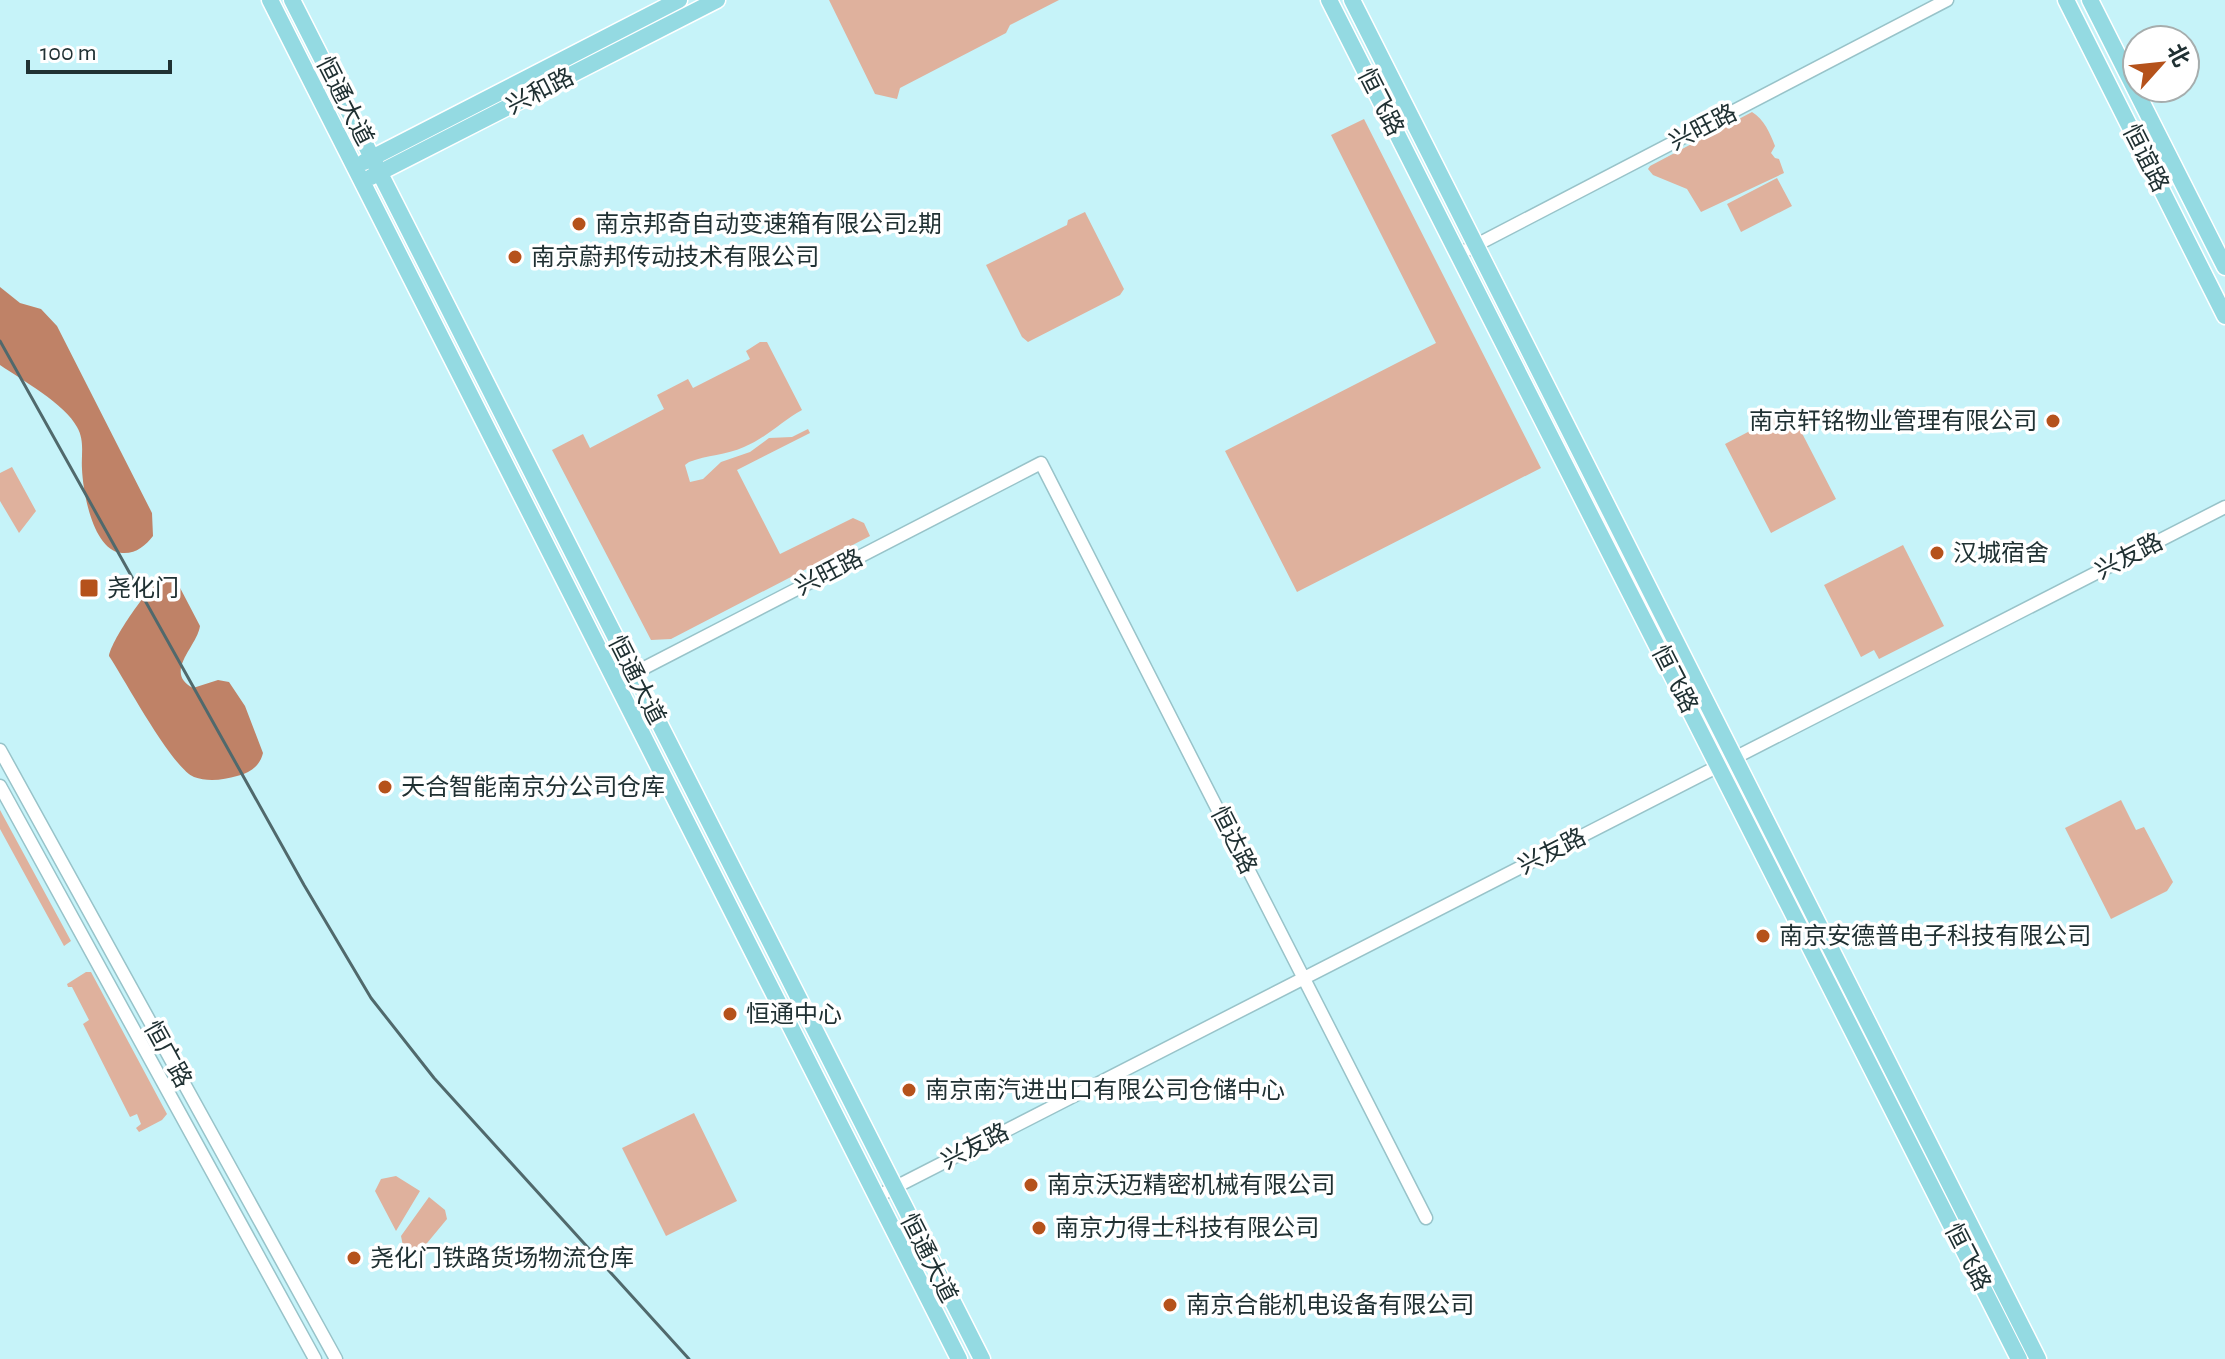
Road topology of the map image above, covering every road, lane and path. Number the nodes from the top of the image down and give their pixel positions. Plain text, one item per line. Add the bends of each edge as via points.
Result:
1 (270, 0) edge
2 (292, 0) edge
3 (679, 0) edge
4 (717, 0) edge
5 (1329, 0) edge
6 (1352, 0) edge
7 (1947, 0) edge
8 (2066, 0) edge
9 (2090, 0) edge
10 (377, 165) junction
11 (359, 174) junction
12 (1476, 245) junction
13 (1459, 254) junction
14 (2225, 267) edge
15 (2225, 316) edge
16 (1041, 463) joint
17 (2225, 507) edge
18 (633, 674) junction
19 (617, 682) junction
20 (0, 750) edge
21 (1735, 759) junction
22 (1718, 767) junction
23 (0, 786) edge
24 (1303, 977) junction
25 (886, 1192) junction
26 (1426, 1218) dead end
27 (315, 1359) edge
28 (336, 1359) edge
29 (959, 1359) edge
30 (982, 1359) edge
31 (2019, 1359) edge
32 (2038, 1359) edge

1 - 11 main road, 恒通大道
2 - 10 main road, 恒通大道
3 - 10 main road, 兴和路
4 - 10 main road, 兴和路
5 - 13 main road, 恒飞路
6 - 12 main road, 恒飞路
7 - 12 street, 兴旺路
8 - 15 main road, 恒谊路
9 - 14 main road, 恒谊路
10 - 11 main road, 兴和路
10 - 18 main road, 恒通大道
11 - 19 main road, 恒通大道
12 - 13 street, 兴旺路
12 - 21 main road, 恒飞路
13 - 22 main road, 恒飞路
16 - 18 street, 兴旺路
16 - 24 street, 恒达路
17 - 21 street, 兴友路
18 - 19 street, 兴旺路
18 - 25 main road, 恒通大道
19 - 25 main road, 恒通大道
20 - 28 street, 恒广路
21 - 22 street, 兴友路
21 - 32 main road, 恒飞路
22 - 24 street, 兴友路
22 - 31 main road, 恒飞路
23 - 27 street, 恒广路
24 - 25 street, 兴友路
24 - 26 street, 恒达路
25 - 29 main road, 恒通大道
25 - 30 main road, 恒通大道

